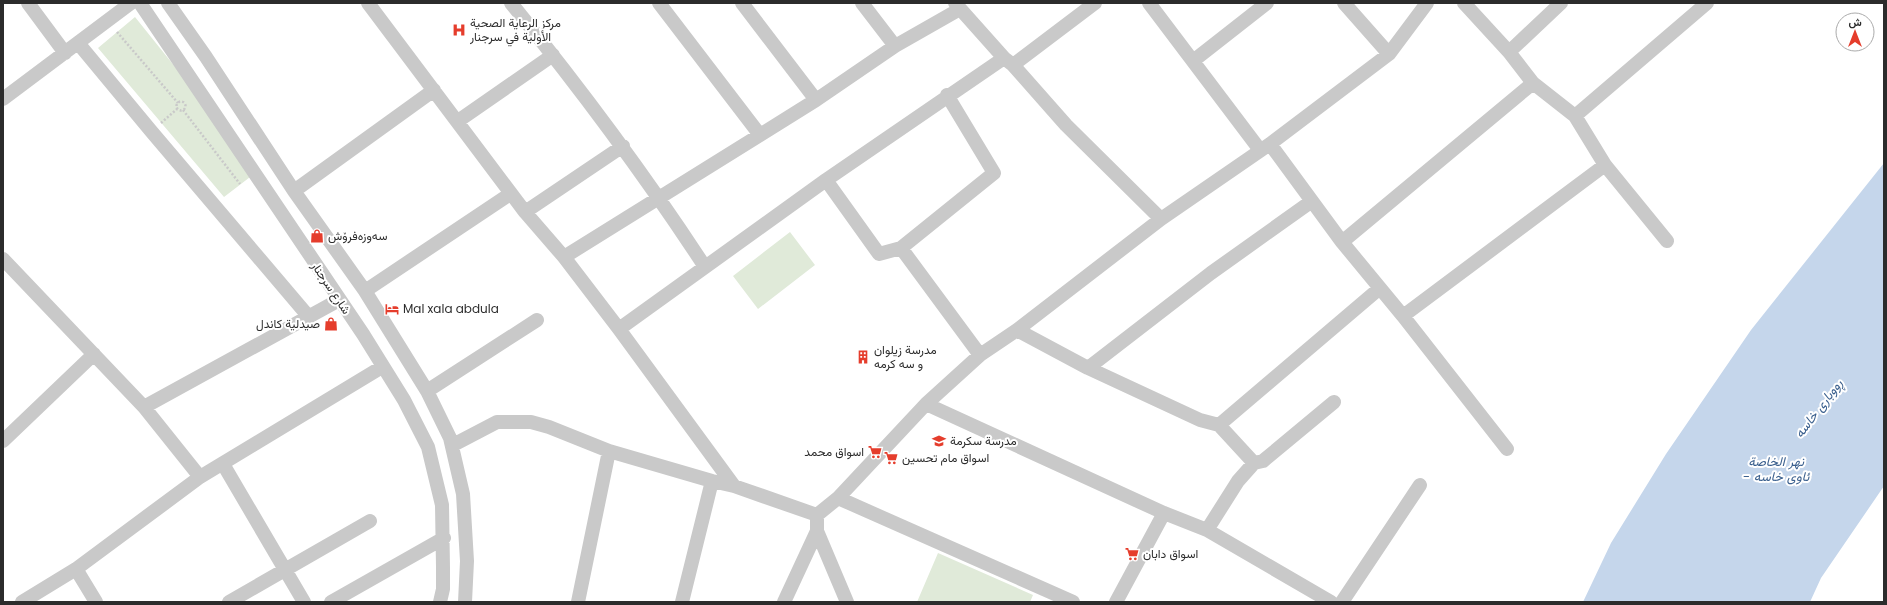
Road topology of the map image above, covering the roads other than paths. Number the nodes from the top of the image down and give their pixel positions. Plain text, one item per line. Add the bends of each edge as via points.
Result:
1 (28, 3) edge
2 (131, 3) edge
3 (140, 3) edge
4 (168, 3) edge
5 (368, 3) edge
6 (511, 3) edge
7 (658, 3) edge
8 (742, 3) edge
9 (862, 3) edge
10 (1095, 3) edge
11 (1149, 3) edge
12 (1268, 3) edge
13 (1344, 3) edge
14 (1427, 3) edge
15 (1464, 3) edge
16 (1561, 3) edge
17 (1707, 3) edge
18 (957, 6) edge
19 (78, 43) junction
20 (896, 46) junction
21 (1509, 52) junction
22 (65, 53) junction
23 (1389, 54) junction
24 (553, 55) junction
25 (1008, 61) junction
26 (1192, 61) junction
27 (1533, 82) junction
28 (434, 90) junction
29 (947, 96) junction
30 (3, 99) edge
31 (816, 100) junction
32 (1574, 116) junction
33 (458, 121) junction
34 (760, 135) junction
35 (623, 146) junction
36 (1265, 147) junction
37 (1605, 165) junction
38 (826, 180) junction
39 (294, 191) junction
40 (510, 194) junction
41 (660, 198) junction
42 (1312, 202) junction
43 (525, 212) junction
44 (1161, 219) junction
45 (1667, 241) dead end
46 (1342, 242) junction
47 (901, 248) junction
48 (564, 257) junction
49 (3, 259) edge
50 (705, 267) junction
51 (1380, 288) junction
52 (365, 291) junction
53 (339, 300) junction
54 (1403, 316) junction
55 (309, 317) junction
56 (538, 320) dead end
57 (619, 329) junction
58 (1017, 330) junction
59 (94, 354) junction
60 (980, 355) junction
61 (382, 366) junction
62 (1088, 368) junction
63 (427, 391) junction
64 (1334, 402) dead end
65 (926, 404) junction
66 (144, 407) junction
67 (1219, 425) junction
68 (3, 441) edge
69 (453, 445) junction
70 (1507, 449) dead end
71 (609, 451) junction
72 (1254, 463) junction
73 (223, 464) junction
74 (200, 477) junction
75 (712, 481) junction
76 (1420, 485) dead end
77 (734, 486) junction
78 (838, 498) junction
79 (1164, 513) junction
80 (817, 515) junction
81 (370, 521) dead end
82 (1207, 530) junction
83 (817, 531) junction
84 (444, 538) junction
85 (286, 568) junction
86 (76, 569) junction
87 (22, 602) edge
88 (96, 602) edge
89 (229, 602) edge
90 (304, 602) edge
91 (331, 602) edge
92 (440, 602) edge
93 (465, 602) edge
94 (578, 602) edge
95 (682, 602) edge
96 (784, 602) edge
97 (847, 602) edge
98 (1073, 602) edge
99 (1116, 602) edge
100 (1330, 602) edge
101 (1342, 602) edge

1 - 22 street
2 - 19 street
3 - 53 street, شارع سرجنار
4 - 39 street
5 - 28 street
6 - 24 street
7 - 34 street
8 - 31 street
9 - 20 street
10 - 25 street
11 - 26 street
12 - 26 street
13 - 23 street
14 - 23 street
15 - 21 street
16 - 21 street
17 - 32 street
18 - 20 street
18 - 25 street
19 - 22 street
19 - 55 street
20 - 31 street
21 - 27 street
22 - 30 street
23 - 36 street
24 - 33 street
24 - 35 street
25 - 29 street
25 - 44 street via 1066,125
26 - 36 street
27 - 32 street
27 - 46 street
28 - 33 street
28 - 39 street
29 - 38 street
29 - 47 street via 994,173
31 - 34 street
32 - 37 street
33 - 40 street
34 - 41 street
35 - 41 street
35 - 43 street
36 - 42 street
36 - 44 street
37 - 45 street
37 - 54 street
38 - 47 street via 879,254
38 - 50 street
39 - 52 street
40 - 43 street
40 - 52 street
41 - 48 street
41 - 50 street
42 - 46 street
42 - 62 street via 1211,273
43 - 48 street
44 - 58 street
46 - 51 street
47 - 60 street
48 - 57 street
49 - 59 street
50 - 57 street
51 - 54 street
51 - 67 street
52 - 63 street
53 - 55 street
53 - 61 street, شارع سرجنار
54 - 70 street
55 - 66 street
56 - 63 street
57 - 77 street
58 - 60 street
58 - 62 street
59 - 66 street
59 - 68 street
60 - 65 street
61 - 73 street
61 - 84 street, شارع سرجنار via 404,400 428,447 442,505
62 - 67 street via 1200,420
63 - 69 street
64 - 72 street via 1262,461
65 - 78 street
65 - 79 street
66 - 74 street
67 - 72 street
69 - 71 street via 497,422 513,421 549,427
69 - 93 street via 462,494 468,561
71 - 75 street
71 - 94 street
72 - 82 street via 1238,481
73 - 74 street
73 - 85 street
74 - 86 street
75 - 77 street
75 - 95 street
76 - 101 street
77 - 80 street
78 - 80 street
78 - 98 street
79 - 82 street
79 - 99 street
80 - 83 street
81 - 85 street
82 - 100 street
83 - 96 street
83 - 97 street
84 - 91 street
84 - 92 street, شارع سرجنار via 443,588
85 - 89 street
85 - 90 street
86 - 87 street
86 - 88 street

